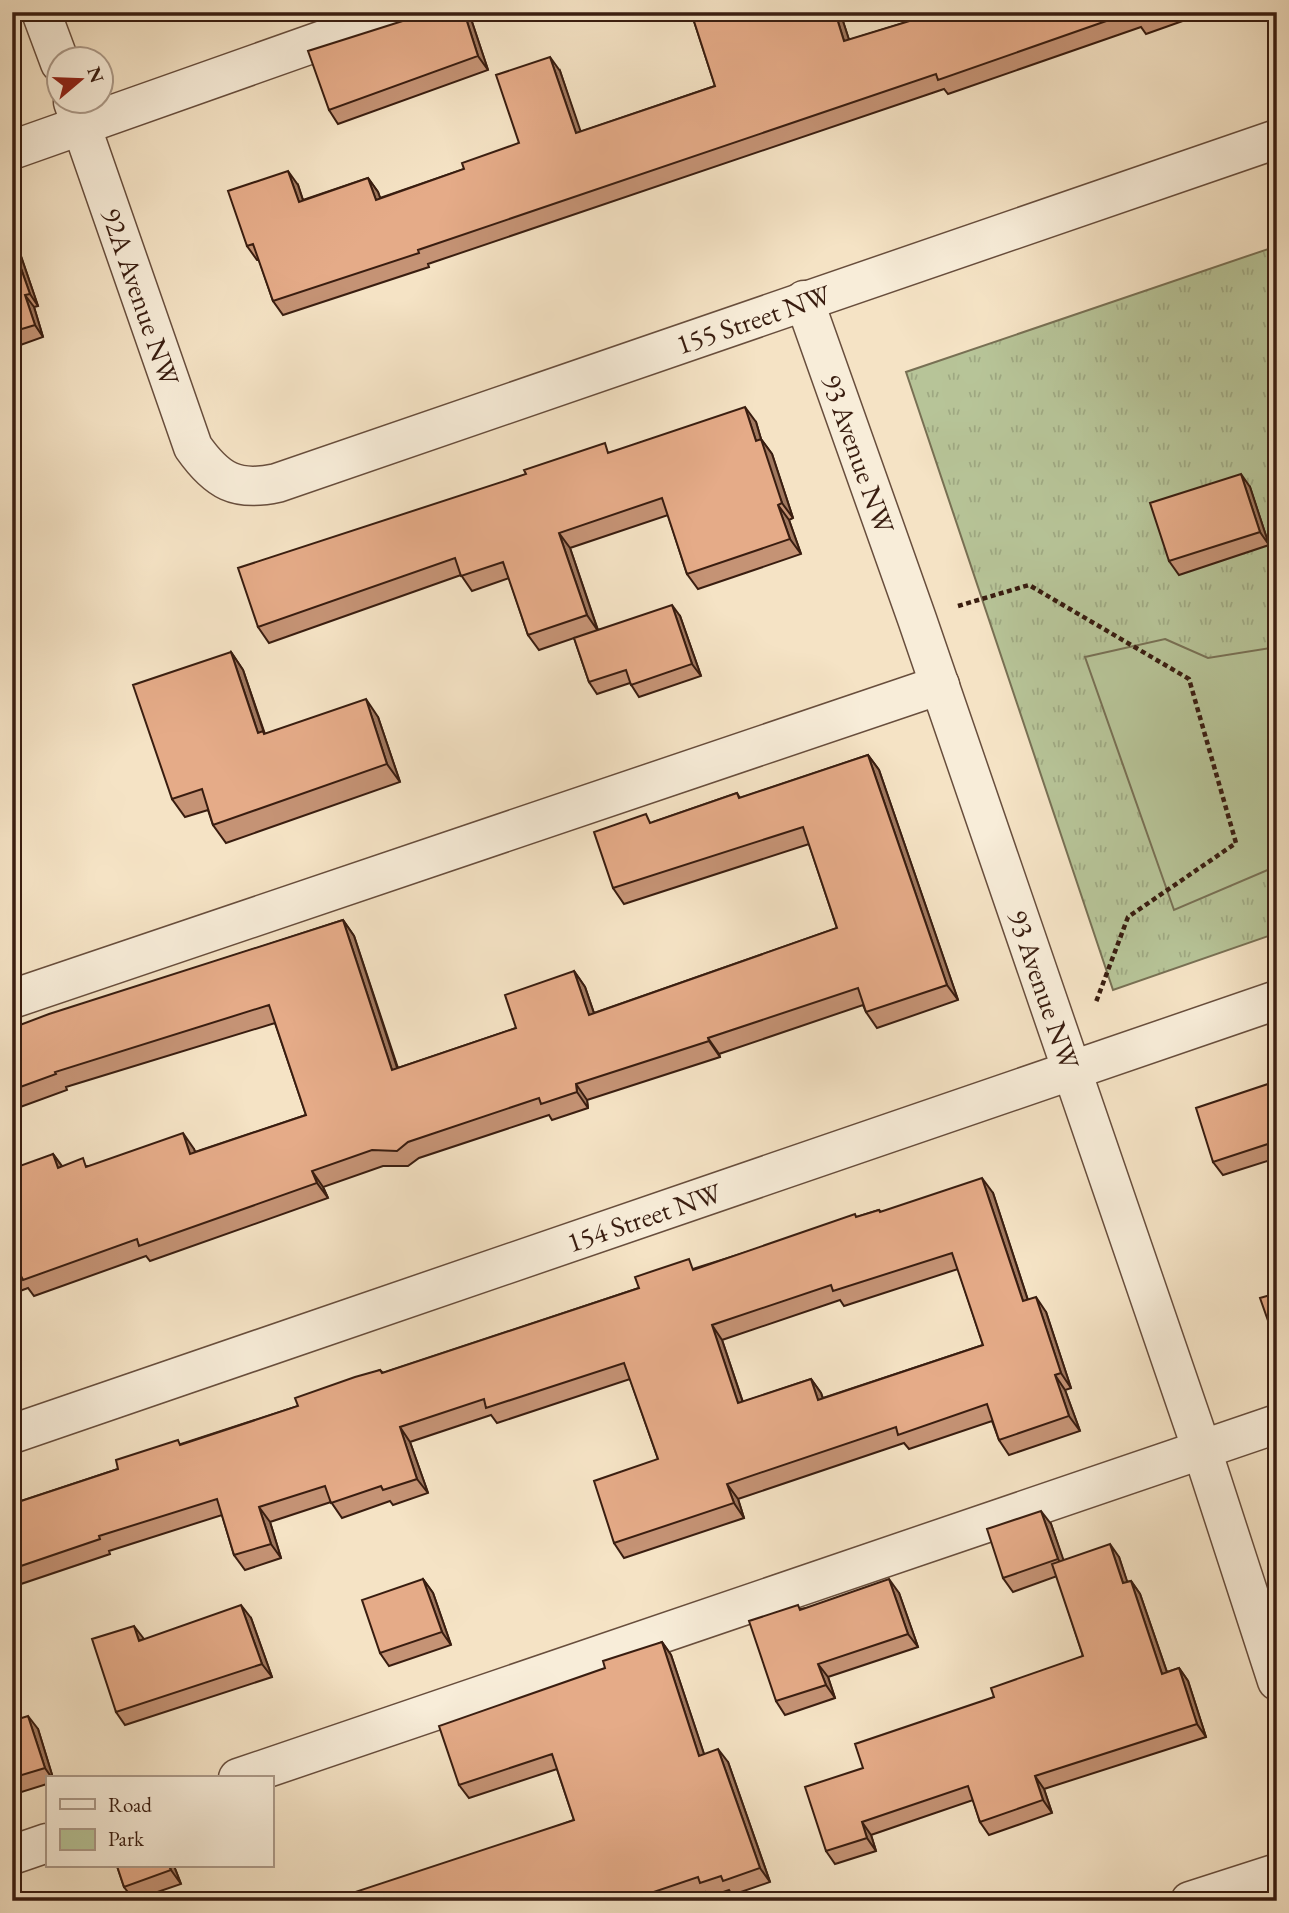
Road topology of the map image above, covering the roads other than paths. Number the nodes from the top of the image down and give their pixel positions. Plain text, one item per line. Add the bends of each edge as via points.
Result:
1 (41, 12) edge
2 (402, 12) edge
3 (54, 46) edge
4 (116, 101) edge
5 (73, 116) edge
6 (79, 116) edge
7 (1277, 139) edge
8 (12, 150) edge
9 (804, 300) junction
10 (227, 482) joint
11 (940, 685) junction
12 (12, 999) edge
13 (1277, 1000) edge
14 (1069, 1070) junction
15 (1277, 1424) edge
16 (12, 1434) edge
17 (1202, 1450) junction
18 (1277, 1681) edge
19 (244, 1776) edge
20 (46, 1843) edge
21 (12, 1855) edge
22 (1277, 1872) edge
23 (1191, 1901) edge

1 - 3 street
2 - 4 street
5 - 8 street
6 - 10 street, 92A Avenue NW via 192,447 207,467
7 - 9 street, 155 Street NW
9 - 10 street, 155 Street NW via 277,483 254,488
9 - 11 street, 93 Avenue NW
11 - 12 street
11 - 14 street, 93 Avenue NW
13 - 14 street, 154 Street NW
14 - 16 street, 154 Street NW
14 - 17 street, 93 Avenue NW
15 - 17 street
17 - 18 street, 93 Avenue NW
17 - 19 street
20 - 21 street
22 - 23 street

